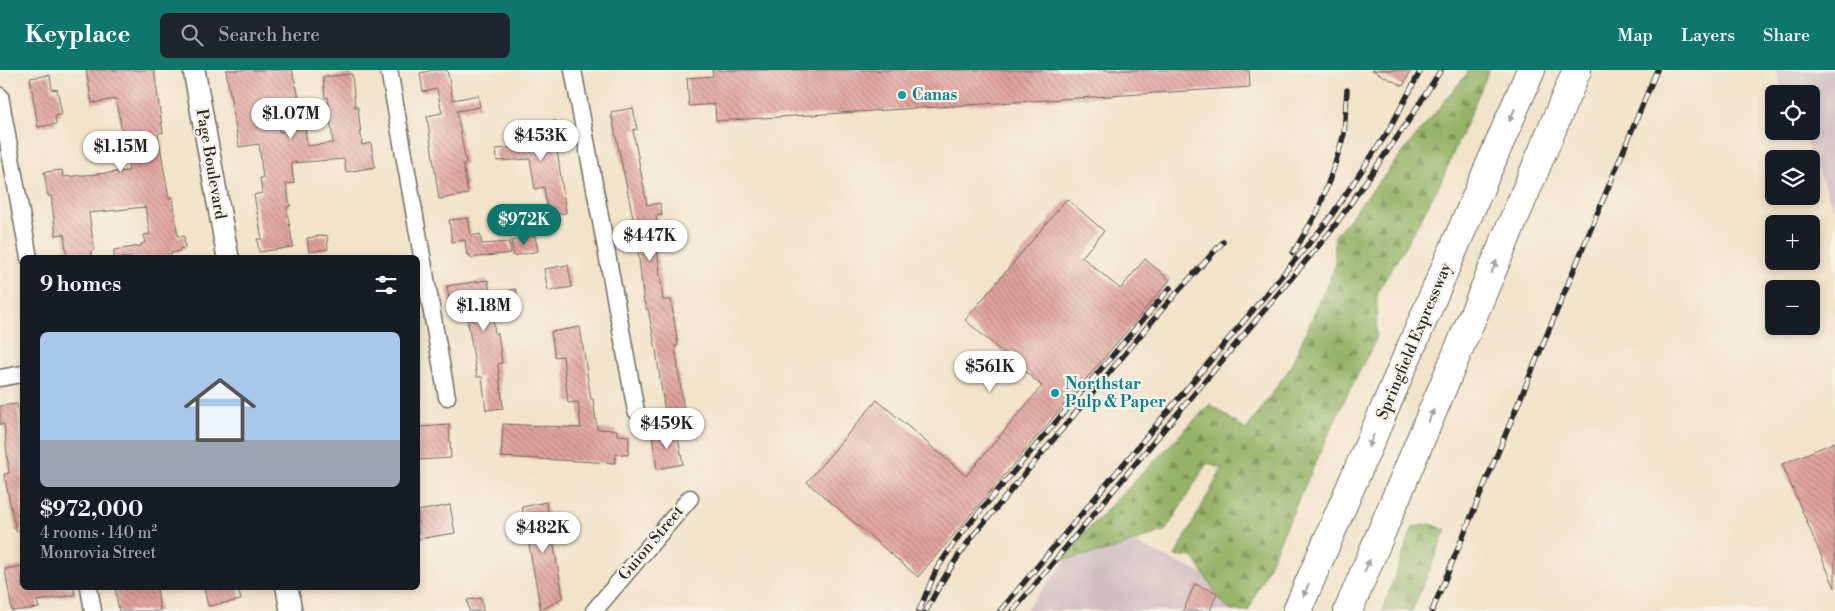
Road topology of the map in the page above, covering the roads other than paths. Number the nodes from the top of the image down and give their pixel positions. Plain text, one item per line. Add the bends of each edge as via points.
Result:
1 (194, 70) edge
2 (390, 70) edge
3 (573, 70) edge
4 (1531, 70) edge
5 (1577, 70) edge
6 (0, 96) edge
7 (28, 255) edge
8 (227, 255) edge
9 (20, 374) edge
10 (0, 378) edge
11 (447, 397) dead end
12 (636, 411) dead end
13 (690, 498) dead end
14 (88, 590) edge
15 (287, 590) edge
16 (93, 611) edge
17 (291, 611) edge
18 (594, 611) edge
19 (1297, 611) edge
20 (1348, 611) edge

1 - 8 street, Page Boulevard
2 - 11 street
3 - 12 street
4 -> 19 highway, Springfield Expressway
20 -> 5 highway
6 - 7 street
9 - 10 street
13 - 18 street, Guion Street
14 - 16 street
15 - 17 street

